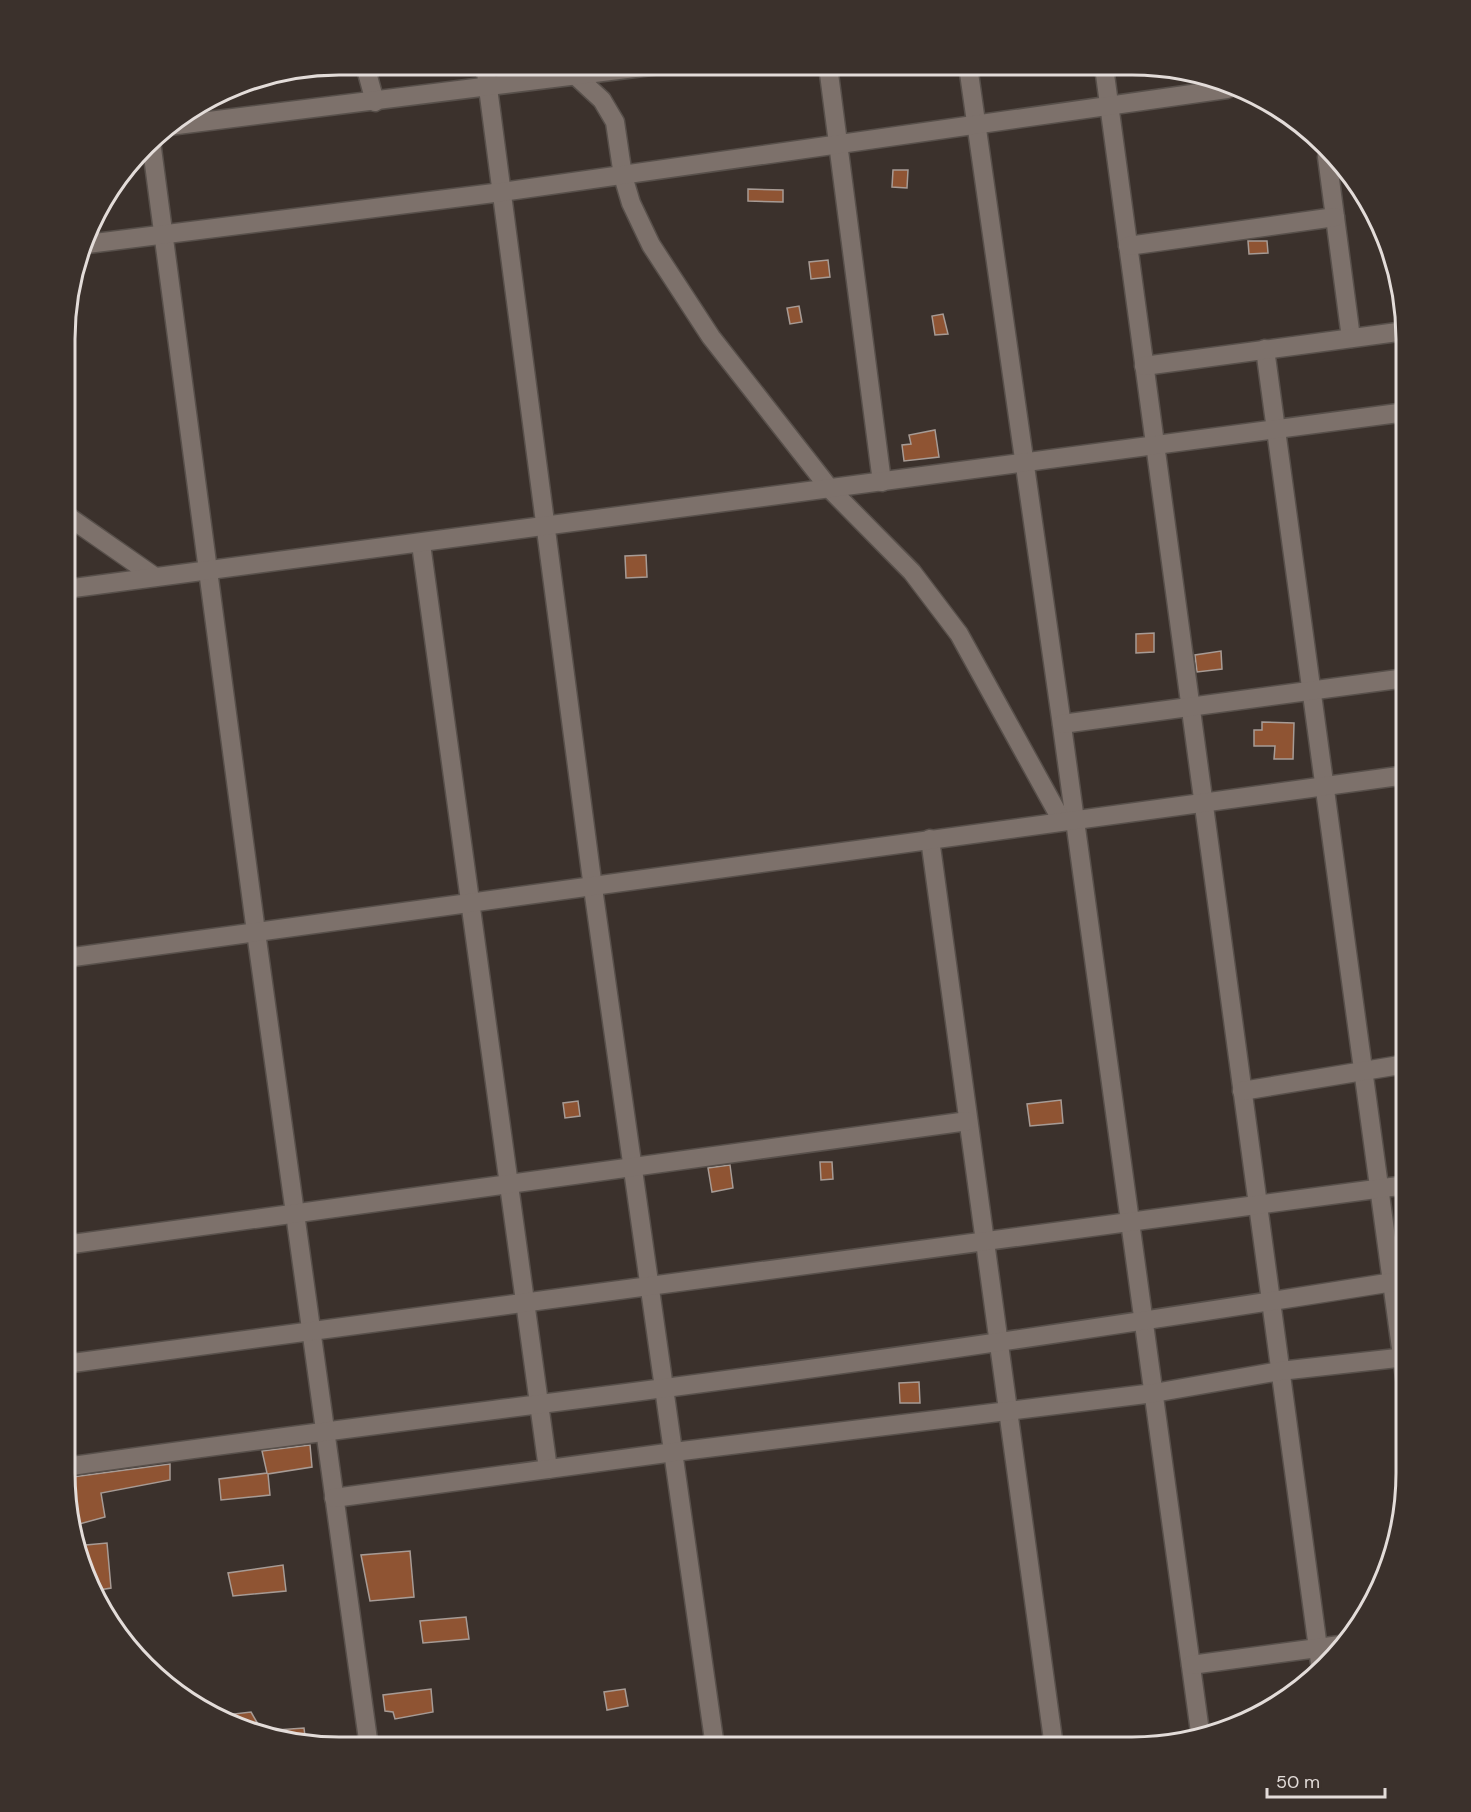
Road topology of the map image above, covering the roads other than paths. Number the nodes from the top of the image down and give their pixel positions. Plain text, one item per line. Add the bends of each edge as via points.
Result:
1 (368, 75) edge
2 (487, 75) edge
3 (584, 75) edge
4 (829, 75) edge
5 (969, 75) edge
6 (1105, 75) edge
7 (576, 76) junction
8 (489, 88) junction
9 (1220, 90) edge
10 (375, 102) junction
11 (1110, 106) junction
12 (186, 124) edge
13 (976, 125) junction
14 (839, 144) junction
15 (152, 152) edge
16 (1328, 162) edge
17 (622, 176) junction
18 (502, 192) junction
19 (1335, 217) junction
20 (163, 234) junction
21 (93, 243) edge
22 (1128, 246) junction
23 (1396, 331) edge
24 (1351, 338) junction
25 (1264, 349) junction
26 (1144, 366) junction
27 (1396, 413) edge
28 (1275, 430) junction
29 (1155, 447) junction
30 (1023, 463) junction
31 (882, 482) junction
32 (830, 489) junction
33 (75, 521) edge
34 (546, 527) junction
35 (421, 544) junction
36 (207, 570) junction
37 (155, 577) junction
38 (75, 588) edge
39 (1396, 679) edge
40 (1311, 692) junction
41 (1190, 708) junction
42 (1062, 724) junction
43 (1396, 776) edge
44 (1324, 786) junction
45 (1203, 802) junction
46 (1070, 820) junction
47 (930, 839) junction
48 (593, 888) junction
49 (471, 904) junction
50 (256, 932) junction
51 (75, 957) edge
52 (1396, 1066) edge
53 (1363, 1071) junction
54 (1242, 1091) junction
55 (968, 1121) junction
56 (633, 1166) junction
57 (508, 1184) junction
58 (1396, 1186) edge
59 (1379, 1188) junction
60 (1258, 1205) junction
61 (296, 1215) junction
62 (1131, 1222) junction
63 (985, 1243) junction
64 (75, 1244) edge
65 (1396, 1267) edge
66 (1396, 1281) edge
67 (650, 1287) junction
68 (525, 1302) junction
69 (1272, 1302) junction
70 (1144, 1321) junction
71 (312, 1329) junction
72 (998, 1341) junction
73 (1396, 1358) edge
74 (75, 1363) edge
75 (1280, 1371) junction
76 (665, 1389) junction
77 (1154, 1393) junction
78 (539, 1403) junction
79 (1007, 1411) junction
80 (325, 1430) junction
81 (674, 1452) junction
82 (75, 1465) edge
83 (548, 1469) junction
84 (334, 1498) junction
85 (1319, 1655) edge
86 (1191, 1665) junction
87 (1199, 1728) edge
88 (368, 1737) edge
89 (714, 1737) edge
90 (1053, 1737) edge

1 - 10 street
2 - 8 street
3 - 7 street
4 - 14 street
5 - 13 street
6 - 11 street
7 - 8 street
7 - 17 street via 602,100 615,122
8 - 10 street
8 - 18 street
9 - 11 street
10 - 12 street
11 - 13 street
11 - 22 street
13 - 14 street
13 - 30 street
14 - 17 street
14 - 31 street
15 - 20 street
16 - 19 street
17 - 18 street
17 - 32 street via 651,245 711,337
18 - 20 street
18 - 34 street
19 - 22 street
19 - 24 street
20 - 21 street
20 - 36 street
22 - 26 street
23 - 24 street
24 - 25 street
25 - 26 street
25 - 28 street
26 - 29 street
27 - 28 street
28 - 29 street
28 - 40 street
29 - 30 street
29 - 41 street
30 - 31 street
30 - 42 street
31 - 32 street
32 - 34 street
32 - 46 street via 912,572 959,634
33 - 37 street
34 - 35 street
34 - 48 street
35 - 36 street
35 - 49 street
36 - 37 street
36 - 50 street
37 - 38 street
39 - 40 street
40 - 41 street
40 - 44 street
41 - 42 street
41 - 45 street
42 - 46 street
43 - 44 street
44 - 45 street
44 - 53 street
45 - 46 street
45 - 54 street
46 - 47 street
46 - 62 street
47 - 48 street
47 - 55 street
48 - 49 street
48 - 56 street
49 - 50 street
49 - 57 street
50 - 51 street
50 - 61 street
52 - 53 street
53 - 54 street
53 - 59 street
54 - 60 street
55 - 56 street
55 - 63 street
56 - 57 street
56 - 67 street
57 - 61 street
57 - 68 street
58 - 59 street
59 - 60 street
59 - 65 street
60 - 62 street
60 - 69 street
61 - 64 street
61 - 71 street
62 - 63 street
62 - 70 street
63 - 67 street
63 - 72 street
66 - 69 street
67 - 68 street
67 - 76 street
68 - 71 street
68 - 78 street
69 - 70 street
69 - 75 street
70 - 72 street
70 - 77 street
71 - 74 street
71 - 80 street
72 - 76 street
72 - 79 street
73 - 75 street
75 - 77 street
75 - 85 street
76 - 78 street
76 - 81 street
77 - 79 street
77 - 86 street
78 - 80 street
78 - 83 street
79 - 81 street
79 - 90 street
80 - 82 street
80 - 84 street
81 - 83 street
81 - 89 street
83 - 84 street
84 - 88 street
85 - 86 street
86 - 87 street

